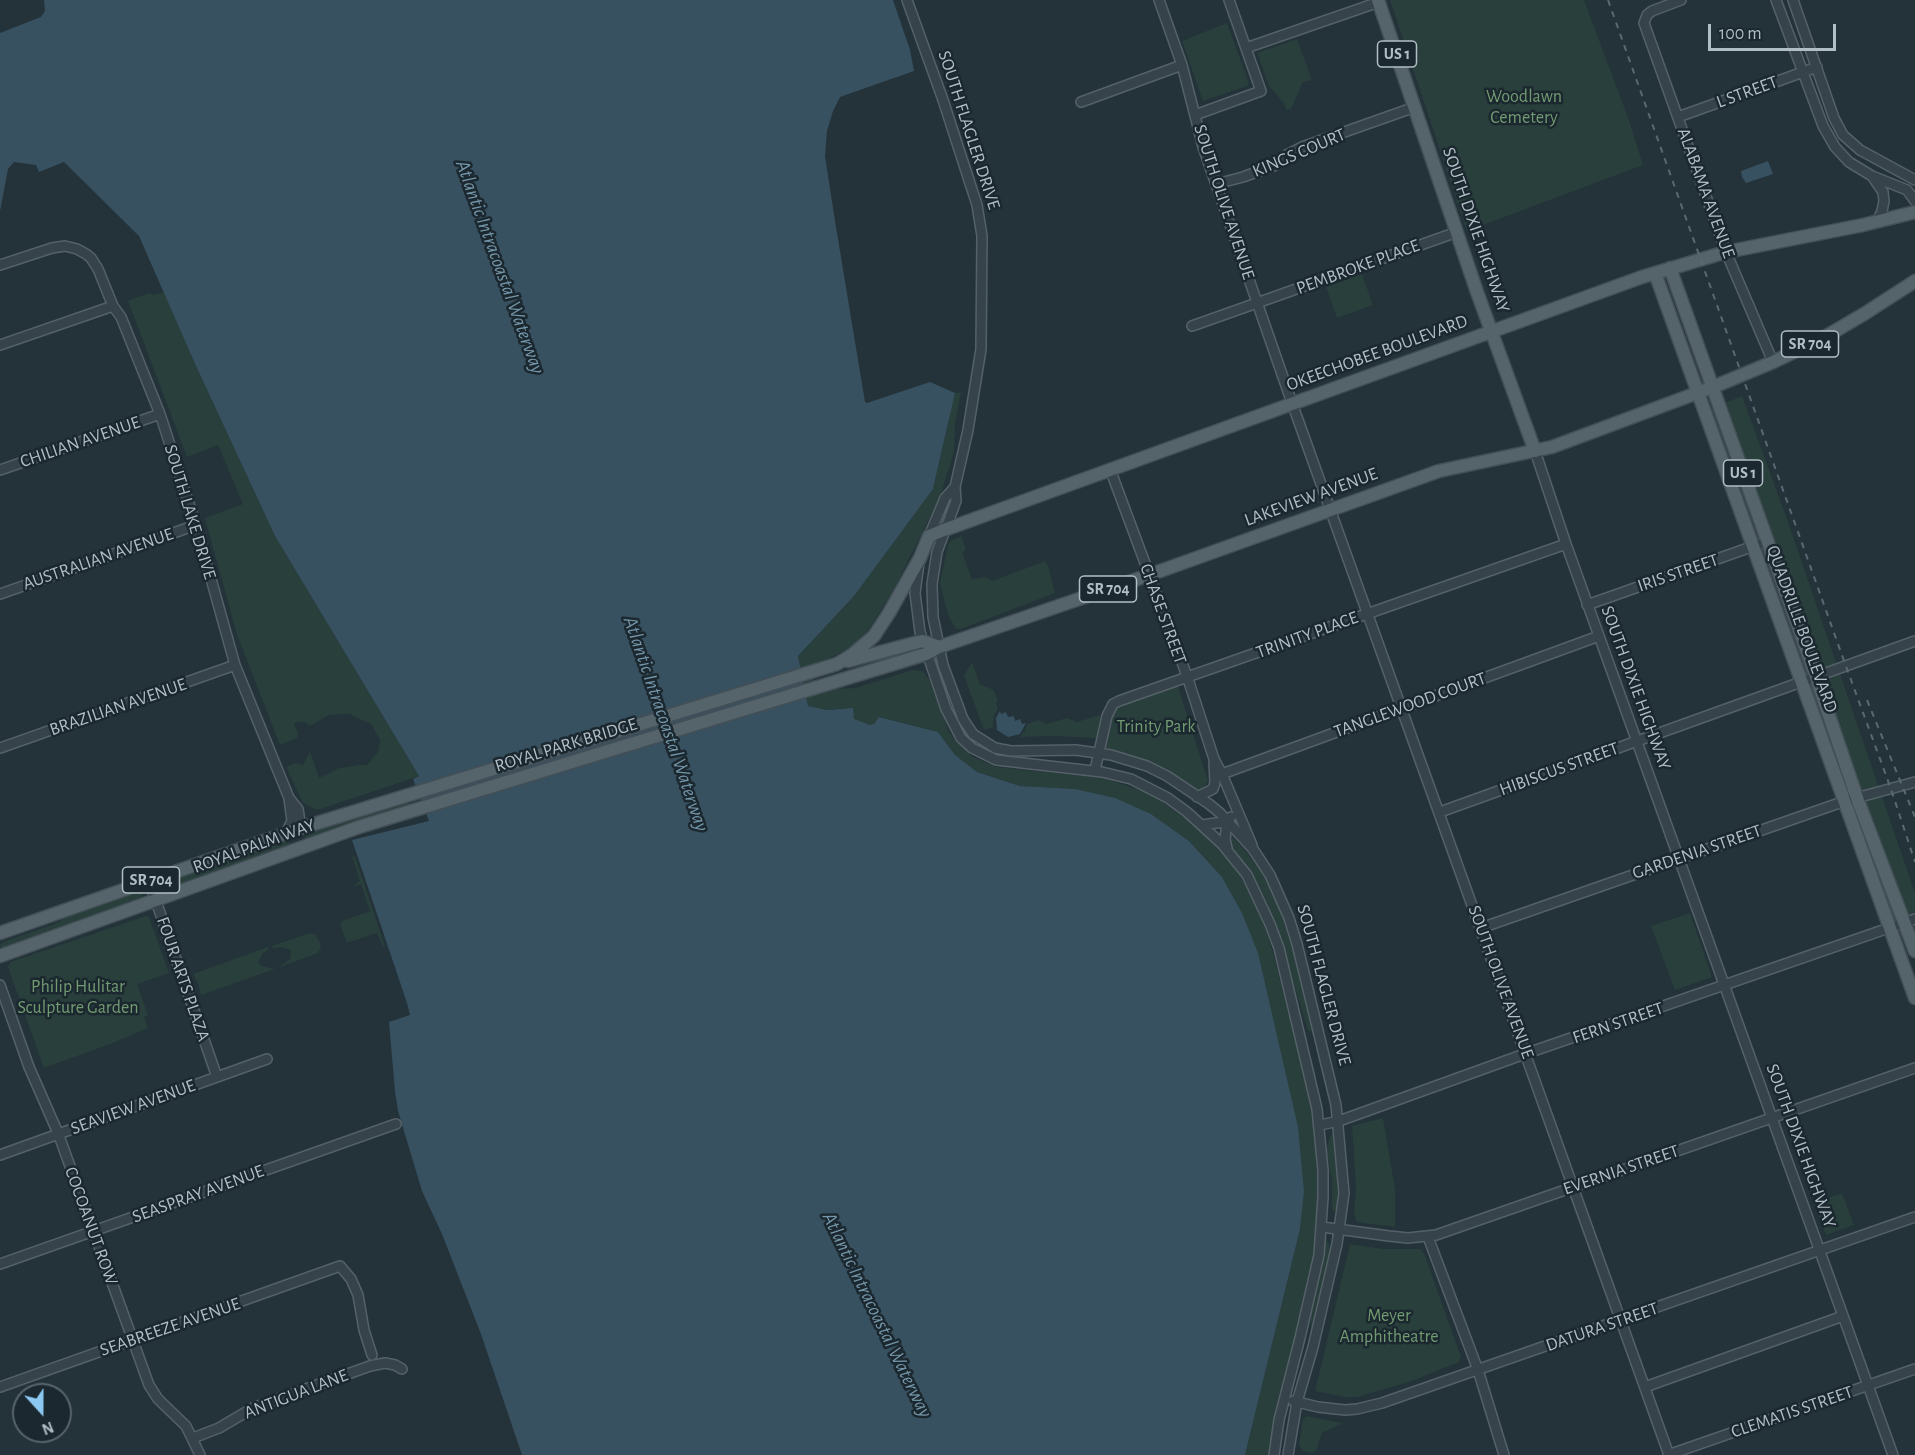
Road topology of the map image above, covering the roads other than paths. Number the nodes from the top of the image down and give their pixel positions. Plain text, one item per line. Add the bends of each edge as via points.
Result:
1 (907, 0) edge
2 (1159, 0) edge
3 (1229, 0) edge
4 (1681, 0) edge
5 (1776, 0) edge
6 (1792, 0) edge
7 (1379, 1) edge
8 (1246, 48) junction
9 (1182, 65) junction
10 (1817, 68) junction
11 (1803, 72) junction
12 (1081, 102) dead end
13 (1415, 107) junction
14 (1195, 114) junction
15 (1678, 117) junction
16 (1872, 176) junction
17 (1915, 180) edge
18 (1216, 183) junction
19 (1915, 201) edge
20 (1915, 212) edge
21 (1876, 222) junction
22 (1457, 232) junction
23 (1726, 252) junction
24 (0, 265) edge
25 (1670, 268) junction
26 (1655, 273) junction
27 (1915, 281) edge
28 (1258, 303) junction
29 (113, 306) junction
30 (1192, 326) dead end
31 (1491, 331) junction
32 (0, 345) edge
33 (1773, 362) junction
34 (1713, 387) junction
35 (1698, 393) junction
36 (1292, 403) junction
37 (160, 414) junction
38 (1534, 451) junction
39 (1110, 469) junction
40 (0, 470) edge
41 (955, 487) junction
42 (1331, 510) junction
43 (196, 525) junction
44 (944, 530) junction
45 (929, 536) junction
46 (1768, 541) junction
47 (1566, 544) junction
48 (1754, 547) junction
49 (920, 558) junction
50 (1149, 575) junction
51 (0, 594) edge
52 (1587, 605) junction
53 (1368, 613) junction
54 (1599, 636) junction
55 (1915, 641) edge
56 (939, 647) junction
57 (924, 648) junction
58 (837, 664) junction
59 (235, 665) junction
60 (1186, 676) junction
61 (1816, 677) junction
62 (1802, 682) junction
63 (1402, 707) junction
64 (1636, 742) junction
65 (0, 748) edge
66 (1099, 752) junction
67 (1214, 759) junction
68 (1095, 770) junction
69 (1222, 774) junction
70 (1915, 782) edge
71 (414, 793) joint
72 (1197, 797) junction
73 (289, 798) junction
74 (1851, 800) junction
75 (419, 808) joint
76 (1237, 812) junction
77 (1440, 812) junction
78 (1227, 821) junction
79 (1202, 825) junction
80 (301, 828) junction
81 (286, 833) junction
82 (1253, 849) junction
83 (1227, 850) junction
84 (286, 854) junction
85 (1679, 859) junction
86 (149, 881) junction
87 (156, 901) junction
88 (1910, 921) edge
89 (1890, 927) junction
90 (1481, 928) junction
91 (0, 933) edge
92 (1915, 951) edge
93 (0, 956) edge
94 (0, 985) edge
95 (1724, 986) junction
96 (1915, 998) edge
97 (1527, 1054) junction
98 (267, 1059) dead end
99 (1915, 1068) edge
100 (217, 1077) junction
101 (1772, 1117) junction
102 (1339, 1121) junction
103 (396, 1124) dead end
104 (1320, 1125) junction
105 (58, 1133) junction
106 (0, 1155) edge
107 (1574, 1186) junction
108 (1915, 1217) edge
109 (1322, 1227) junction
110 (1340, 1230) junction
111 (93, 1231) junction
112 (1428, 1237) junction
113 (1819, 1251) junction
114 (0, 1264) edge
115 (1843, 1316) junction
116 (1621, 1320) junction
117 (132, 1340) junction
118 (372, 1355) dead end
119 (402, 1370) dead end
120 (1478, 1370) junction
121 (1915, 1370) edge
122 (1869, 1386) junction
123 (0, 1387) edge
124 (1645, 1387) junction
125 (1285, 1399) junction
126 (1297, 1402) junction
127 (193, 1438) junction
128 (200, 1455) edge
129 (1274, 1455) edge
130 (1288, 1455) edge
131 (1504, 1455) edge
132 (1669, 1455) edge
133 (1893, 1455) edge

1 - 41 street, SOUTH FLAGLER DRIVE via 977,205 982,236 981,349
2 - 9 street, SOUTH OLIVE AVENUE
3 - 8 street
4 - 15 street, ALABAMA AVENUE via 1652,11 1644,23
5 - 11 street
6 - 10 street
7 - 8 street
7 - 13 main road, SOUTH DIXIE HIGHWAY / US 1
8 - 14 street via 1261,91
9 - 12 street
9 - 14 street, SOUTH OLIVE AVENUE
10 - 11 street, L STREET
10 - 17 street via 1843,135 1860,150
11 - 15 street, L STREET
11 - 16 street via 1835,147 1849,162
13 - 18 street, KINGS COURT via 1302,147 1276,165
13 - 22 main road, SOUTH DIXIE HIGHWAY / US 1
14 - 18 street, SOUTH OLIVE AVENUE
15 - 23 street, ALABAMA AVENUE
16 - 19 street via 1907,190
16 - 21 street via 1884,201
18 - 28 street, SOUTH OLIVE AVENUE
20 - 21 main road, OKEECHOBEE BOULEVARD
21 - 23 main road, OKEECHOBEE BOULEVARD
22 - 28 street, PEMBROKE PLACE
22 - 31 main road, SOUTH DIXIE HIGHWAY / US 1
23 - 25 main road, OKEECHOBEE BOULEVARD
23 - 33 street, ALABAMA AVENUE
24 - 29 street, SOUTH LAKE DRIVE via 51,248 77,249 92,258
25 - 26 main road, OKEECHOBEE BOULEVARD
25 - 34 main road, QUADRILLE BOULEVARD / US 1
26 - 31 main road, OKEECHOBEE BOULEVARD
26 - 35 main road, QUADRILLE BOULEVARD
27 - 33 main road, SR 704 via 1823,338
28 - 30 street, PEMBROKE PLACE
28 - 36 street, SOUTH OLIVE AVENUE
29 - 32 street
29 - 37 street, SOUTH LAKE DRIVE
31 - 36 main road, OKEECHOBEE BOULEVARD
31 - 38 main road, SOUTH DIXIE HIGHWAY / US 1
33 - 34 main road, SR 704
34 - 35 main road, SR 704
34 - 46 main road, QUADRILLE BOULEVARD / US 1
35 - 38 main road, LAKEVIEW AVENUE
35 - 48 main road, QUADRILLE BOULEVARD / US 1
36 - 39 main road, OKEECHOBEE BOULEVARD
36 - 42 street, SOUTH OLIVE AVENUE
37 - 40 street, CHILIAN AVENUE
37 - 43 street, SOUTH LAKE DRIVE
38 - 42 main road, LAKEVIEW AVENUE / SR 704 via 1439,471
38 - 47 street, SOUTH DIXIE HIGHWAY
39 - 44 main road, OKEECHOBEE BOULEVARD
39 - 50 street, CHASE STREET
41 - 44 street, SOUTH FLAGLER DRIVE via 956,501
41 - 45 street, SOUTH FLAGLER DRIVE via 945,498
42 - 50 main road, LAKEVIEW AVENUE / SR 704
42 - 53 street, SOUTH OLIVE AVENUE
43 - 51 street, AUSTRALIAN AVENUE
43 - 59 street, SOUTH LAKE DRIVE
44 - 45 main road, OKEECHOBEE BOULEVARD
44 - 56 street, SOUTH FLAGLER DRIVE via 932,584
45 - 49 main road, SOUTH FLAGLER DRIVE / SR 704
46 - 48 street, IRIS STREET
46 - 61 main road, QUADRILLE BOULEVARD / US 1
47 - 52 street, SOUTH DIXIE HIGHWAY
47 - 53 street, TRINITY PLACE
48 - 52 street, IRIS STREET
48 - 62 main road, QUADRILLE BOULEVARD / US 1
49 - 57 street, SOUTH FLAGLER DRIVE via 915,593
49 - 58 main road, SR 704 via 880,629
50 - 56 main road, LAKEVIEW AVENUE / SR 704
50 - 60 street, CHASE STREET
52 - 54 street, SOUTH DIXIE HIGHWAY
53 - 60 street, TRINITY PLACE
53 - 63 street, SOUTH OLIVE AVENUE
54 - 63 street, TANGLEWOOD COURT
54 - 64 street, SOUTH DIXIE HIGHWAY
55 - 61 street, HIBISCUS STREET
56 - 57 main road
56 - 66 street, SOUTH FLAGLER DRIVE via 963,719 982,741 1002,750
57 - 58 main road
57 - 68 street, SOUTH FLAGLER DRIVE via 954,727 972,748 1007,762
57 - 75 main road, ROYAL PARK BRIDGE / SR 704 via 826,684
58 - 71 main road, ROYAL PARK BRIDGE / SR 704
59 - 65 street, BRAZILIAN AVENUE
59 - 73 street, SOUTH LAKE DRIVE
60 - 66 street, TRINITY PLACE via 1113,704
60 - 67 street, CHASE STREET
61 - 62 street, HIBISCUS STREET
61 - 74 main road, QUADRILLE BOULEVARD / US 1
62 - 64 street, HIBISCUS STREET
62 - 74 main road, QUADRILLE BOULEVARD / US 1
63 - 69 street, TANGLEWOOD COURT
63 - 77 street, SOUTH OLIVE AVENUE
64 - 77 street, HIBISCUS STREET
64 - 85 street, SOUTH DIXIE HIGHWAY
66 - 68 street, TRINITY PLACE
66 - 72 street, SOUTH FLAGLER DRIVE via 1147,766
67 - 69 street, CHASE STREET
67 - 72 street, CHASE STREET via 1215,783
68 - 79 street, SOUTH FLAGLER DRIVE via 1131,779 1154,790
69 - 76 street, CHASE STREET
70 - 74 street, GARDENIA STREET
71 - 80 main road, ROYAL PALM WAY / SR 704
72 - 78 street, SOUTH FLAGLER DRIVE
73 - 80 street, SOUTH LAKE DRIVE via 298,808
73 - 81 street, SOUTH LAKE DRIVE via 292,821
74 - 85 street, GARDENIA STREET
74 - 88 main road, QUADRILLE BOULEVARD / US 1
74 - 89 main road, QUADRILLE BOULEVARD / US 1
75 - 84 main road, ROYAL PALM WAY / SR 704
76 - 78 street
76 - 82 street, CHASE STREET
77 - 90 street, SOUTH OLIVE AVENUE
78 - 79 street
78 - 82 street, SOUTH FLAGLER DRIVE
78 - 83 street
79 - 83 street, SOUTH FLAGLER DRIVE
80 - 81 main road, ROYAL PALM WAY / SR 704
80 - 84 main road
81 - 86 main road, ROYAL PALM WAY / SR 704
82 - 102 street, SOUTH FLAGLER DRIVE via 1270,875 1289,918
83 - 104 street, SOUTH FLAGLER DRIVE via 1254,888 1279,948
84 - 87 main road, ROYAL PALM WAY / SR 704
85 - 90 street, GARDENIA STREET
85 - 95 street, SOUTH DIXIE HIGHWAY
86 - 87 street, FOUR ARTS PLAZA
86 - 91 main road, ROYAL PALM WAY / SR 704
87 - 93 main road, ROYAL PALM WAY / SR 704
87 - 100 street, FOUR ARTS PLAZA
88 - 89 street, FERN STREET
88 - 92 main road, QUADRILLE BOULEVARD / US 1
89 - 95 street, FERN STREET
89 - 96 main road, QUADRILLE BOULEVARD / US 1
90 - 97 street, SOUTH OLIVE AVENUE
94 - 105 street, COCOANUT ROW
95 - 97 street, FERN STREET
95 - 101 street, SOUTH DIXIE HIGHWAY
97 - 102 street, FERN STREET
97 - 107 street, SOUTH OLIVE AVENUE
98 - 100 street, SEAVIEW AVENUE
99 - 101 street, EVERNIA STREET
100 - 105 street, SEAVIEW AVENUE
101 - 107 street, EVERNIA STREET
101 - 113 street, SOUTH DIXIE HIGHWAY
102 - 104 street, FERN STREET
102 - 110 street, SOUTH FLAGLER DRIVE via 1344,1193
103 - 111 street, SEASPRAY AVENUE
104 - 109 street, SOUTH FLAGLER DRIVE
105 - 106 street, SEAVIEW AVENUE
105 - 111 street, COCOANUT ROW
107 - 112 street, EVERNIA STREET
107 - 116 street, SOUTH OLIVE AVENUE
108 - 113 street, DATURA STREET
109 - 110 street, EVERNIA STREET
109 - 125 street, SOUTH FLAGLER DRIVE
110 - 112 street, EVERNIA STREET
110 - 126 street, SOUTH FLAGLER DRIVE
111 - 114 street, SEASPRAY AVENUE
111 - 117 street, COCOANUT ROW
112 - 120 street
113 - 115 street, SOUTH DIXIE HIGHWAY
113 - 116 street, DATURA STREET
115 - 122 street, SOUTH DIXIE HIGHWAY
115 - 124 street
116 - 120 street, DATURA STREET
116 - 124 street, SOUTH OLIVE AVENUE
117 - 118 street, SEABREEZE AVENUE via 340,1266 358,1295
117 - 123 street, SEABREEZE AVENUE
117 - 127 street, COCOANUT ROW via 153,1393 183,1422
119 - 127 street, ANTIGUA LANE via 385,1363 370,1366 259,1405
120 - 126 street, DATURA STREET via 1357,1409
120 - 131 street
121 - 122 street, CLEMATIS STREET
122 - 132 street, CLEMATIS STREET
122 - 133 street, SOUTH DIXIE HIGHWAY
124 - 132 street, SOUTH OLIVE AVENUE
125 - 126 street, DATURA STREET
125 - 129 street, SOUTH FLAGLER DRIVE
126 - 130 street, SOUTH FLAGLER DRIVE
127 - 128 street, COCOANUT ROW

